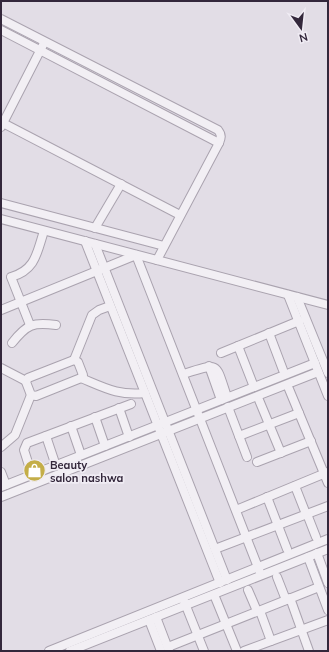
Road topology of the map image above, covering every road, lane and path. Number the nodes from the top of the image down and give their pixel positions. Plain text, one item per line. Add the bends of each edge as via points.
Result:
1 (1, 19) edge
2 (1, 30) edge
3 (45, 41) junction
4 (41, 50) junction
5 (2, 124) edge
6 (218, 143) junction
7 (121, 184) junction
8 (1, 203) edge
9 (180, 215) junction
10 (1, 219) edge
11 (95, 228) junction
12 (44, 230) junction
13 (85, 242) junction
14 (95, 244) junction
15 (164, 246) junction
16 (136, 255) junction
17 (157, 260) junction
18 (100, 269) junction
19 (288, 295) junction
20 (297, 297) junction
21 (21, 302) junction
22 (328, 305) edge
23 (110, 306) junction
24 (1, 310) edge
25 (298, 321) junction
26 (30, 325) junction
27 (56, 325) dead end
28 (269, 333) junction
29 (128, 339) junction
30 (12, 343) dead end
31 (238, 346) junction
32 (221, 353) dead end
33 (74, 360) junction
34 (315, 363) junction
35 (1, 368) edge
36 (283, 370) dead end
37 (318, 372) junction
38 (328, 373) edge
39 (183, 374) junction
40 (81, 378) junction
41 (26, 380) junction
42 (254, 387) junction
43 (290, 389) dead end
44 (145, 393) junction
45 (328, 394) edge
46 (31, 395) junction
47 (224, 399) junction
48 (259, 400) dead end
49 (131, 404) dead end
50 (228, 407) junction
51 (119, 408) junction
52 (196, 410) junction
53 (299, 413) junction
54 (95, 417) junction
55 (200, 418) junction
56 (161, 424) junction
57 (269, 425) junction
58 (71, 426) junction
59 (164, 432) junction
60 (46, 436) junction
61 (239, 436) junction
62 (129, 437) junction
63 (311, 441) junction
64 (105, 446) junction
65 (1, 447) edge
66 (281, 453) junction
67 (81, 456) junction
68 (247, 457) dead end
69 (68, 460) junction
70 (257, 462) dead end
71 (56, 466) junction
72 (72, 469) junction
73 (1, 472) edge
74 (326, 473) edge
75 (32, 475) junction
76 (328, 484) edge
77 (4, 486) edge
78 (295, 486) junction
79 (1, 497) edge
80 (267, 497) junction
81 (328, 506) edge
82 (236, 510) junction
83 (307, 514) junction
84 (278, 525) junction
85 (246, 537) junction
86 (316, 537) dead end
87 (328, 539) edge
88 (215, 549) junction
89 (287, 549) dead end
90 (328, 549) edge
91 (317, 553) junction
92 (308, 557) junction
93 (260, 571) junction
94 (277, 577) dead end
95 (223, 581) junction
96 (328, 583) edge
97 (319, 587) junction
98 (248, 590) dead end
99 (216, 597) dead end
100 (288, 599) junction
101 (184, 601) junction
102 (328, 610) edge
103 (258, 611) junction
104 (152, 618) junction
105 (328, 620) edge
106 (226, 624) junction
107 (301, 630) junction
108 (198, 635) junction
109 (271, 641) junction
110 (80, 643) junction
111 (166, 650) edge
112 (248, 650) edge
113 (49, 651) edge
114 (70, 651) edge
115 (204, 651) edge
116 (237, 651) edge
117 (309, 651) edge

1 - 3 street
2 - 4 street
3 - 4 street
3 - 6 street via 218,130 221,136
4 - 5 street
4 - 6 street
5 - 7 street
6 - 9 street
7 - 9 street
7 - 11 street
8 - 11 street
9 - 15 street
10 - 12 street
11 - 15 street
12 - 13 street
12 - 21 street via 33,263 20,274 11,277
13 - 14 street
13 - 18 street
14 - 16 street
14 - 18 street
15 - 17 street
16 - 17 street
16 - 18 street
16 - 39 street
17 - 19 street
18 - 21 street
18 - 23 street
18 - 29 street
19 - 20 street
19 - 25 street
20 - 22 street
20 - 38 street
21 - 24 street
21 - 26 street
23 - 29 street
23 - 33 street via 92,315
25 - 28 street
25 - 34 street
26 - 27 street
26 - 30 street via 23,329
28 - 31 street
28 - 36 street
29 - 44 street
29 - 56 street
31 - 32 street
31 - 42 street
33 - 40 street via 78,362 83,374
33 - 41 street
34 - 37 street
34 - 42 street
35 - 41 street
37 - 45 street
37 - 50 street
39 - 47 street via 209,366 214,367 218,371
39 - 52 street
40 - 44 street via 115,392
40 - 46 street via 36,396
41 - 46 street
42 - 47 street
43 - 53 street
44 - 56 street
46 - 65 street via 15,435
47 - 52 street
48 - 57 street
49 - 51 street
50 - 55 street
50 - 61 street
51 - 54 street
51 - 62 street
52 - 55 street
52 - 56 street
53 - 57 street
53 - 63 street
54 - 58 street
54 - 64 street
55 - 59 street
55 - 82 street
56 - 59 street
56 - 62 street
57 - 61 street
57 - 66 street
58 - 60 street
58 - 67 street
59 - 72 street
59 - 88 street
59 - 95 street
60 - 71 street
60 - 75 street via 29,442 24,447
61 - 68 street
62 - 64 street
63 - 66 street
63 - 74 street
64 - 67 street
66 - 70 street
67 - 69 street
69 - 71 street
69 - 72 street
71 - 75 street
72 - 79 street
73 - 77 street
74 - 76 street
74 - 78 street
75 - 77 street
78 - 80 street
78 - 83 street
80 - 82 street
80 - 84 street
81 - 83 street
82 - 85 street
83 - 84 street
83 - 86 street
84 - 85 street
84 - 89 street
85 - 88 street
85 - 93 street
87 - 93 street
88 - 95 street
90 - 91 street
91 - 92 street
91 - 96 street
92 - 93 street
92 - 97 street
93 - 95 street
93 - 101 street
94 - 100 street
95 - 101 street
97 - 100 street
97 - 102 street
98 - 103 street
99 - 106 street
100 - 103 street
100 - 107 street
101 - 104 street
101 - 108 street
101 - 110 street
103 - 106 street
103 - 109 street
104 - 110 street
104 - 111 street
105 - 107 street
106 - 108 street
106 - 116 street
107 - 109 street
107 - 117 street
108 - 111 street
108 - 115 street
109 - 112 street
110 - 113 street
110 - 114 street

